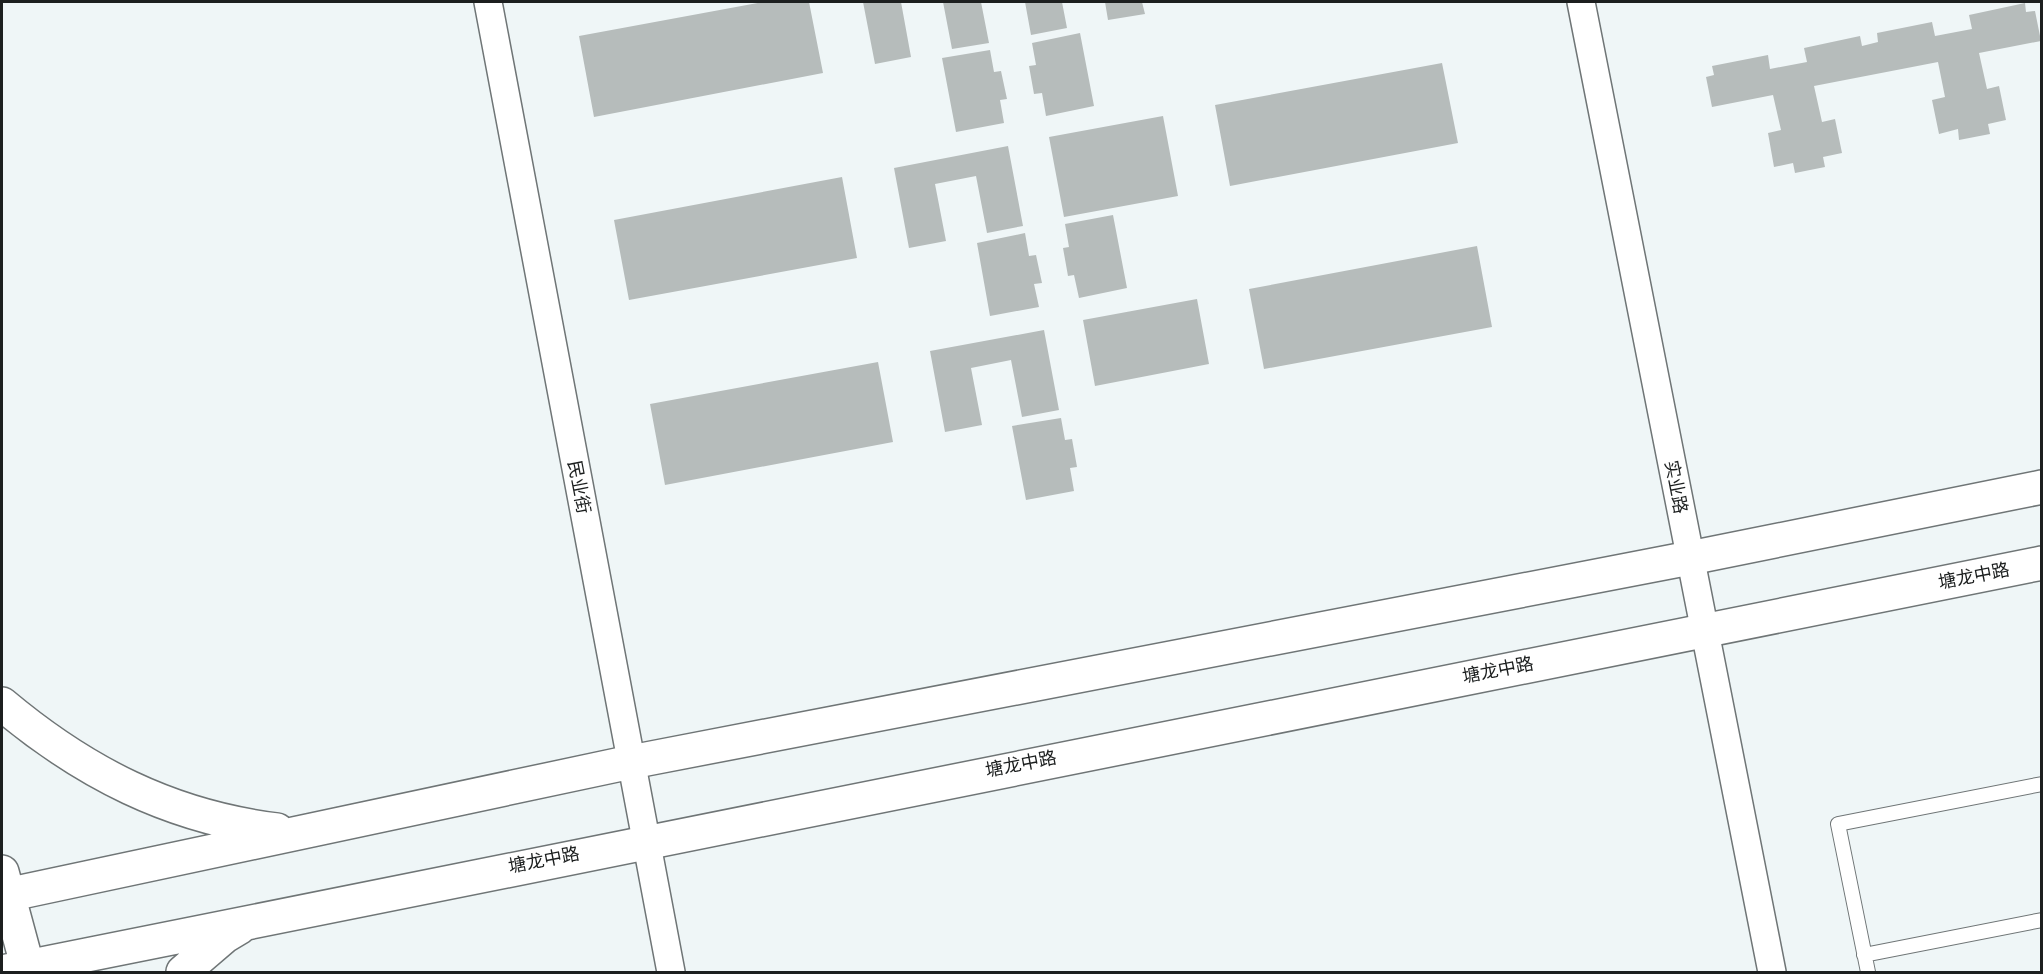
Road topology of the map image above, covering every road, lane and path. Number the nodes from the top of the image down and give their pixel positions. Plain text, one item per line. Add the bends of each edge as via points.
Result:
1 (488, 2) edge
2 (1581, 2) edge
3 (2042, 487) edge
4 (1690, 558) junction
5 (2042, 563) edge
6 (1705, 629) junction
7 (2, 704) edge
8 (631, 762) junction
9 (2042, 784) edge
10 (297, 833) junction
11 (646, 839) junction
12 (4, 887) edge
13 (255, 918) junction
14 (2042, 920) edge
15 (1864, 955) junction
16 (20, 970) edge
17 (183, 972) edge
18 (670, 972) edge
19 (1772, 972) edge
20 (1868, 972) edge

1 - 8 street, 民业街
2 - 4 street, 实业路
3 - 4 main road
4 - 6 street, 实业路
4 - 8 main road
5 - 6 main road, 塘龙中路
6 - 11 main road, 塘龙中路
6 - 19 street, 实业路
7 - 10 main road via 66,754 138,792 216,819
8 - 10 main road
8 - 11 street, 民业街
9 - 15 lane via 1838,824
10 - 12 main road
11 - 13 main road, 塘龙中路
11 - 18 street, 民业街
12 - 16 main road
13 - 16 main road, 塘龙中路
13 - 17 main road via 225,936
14 - 15 lane
15 - 20 lane

